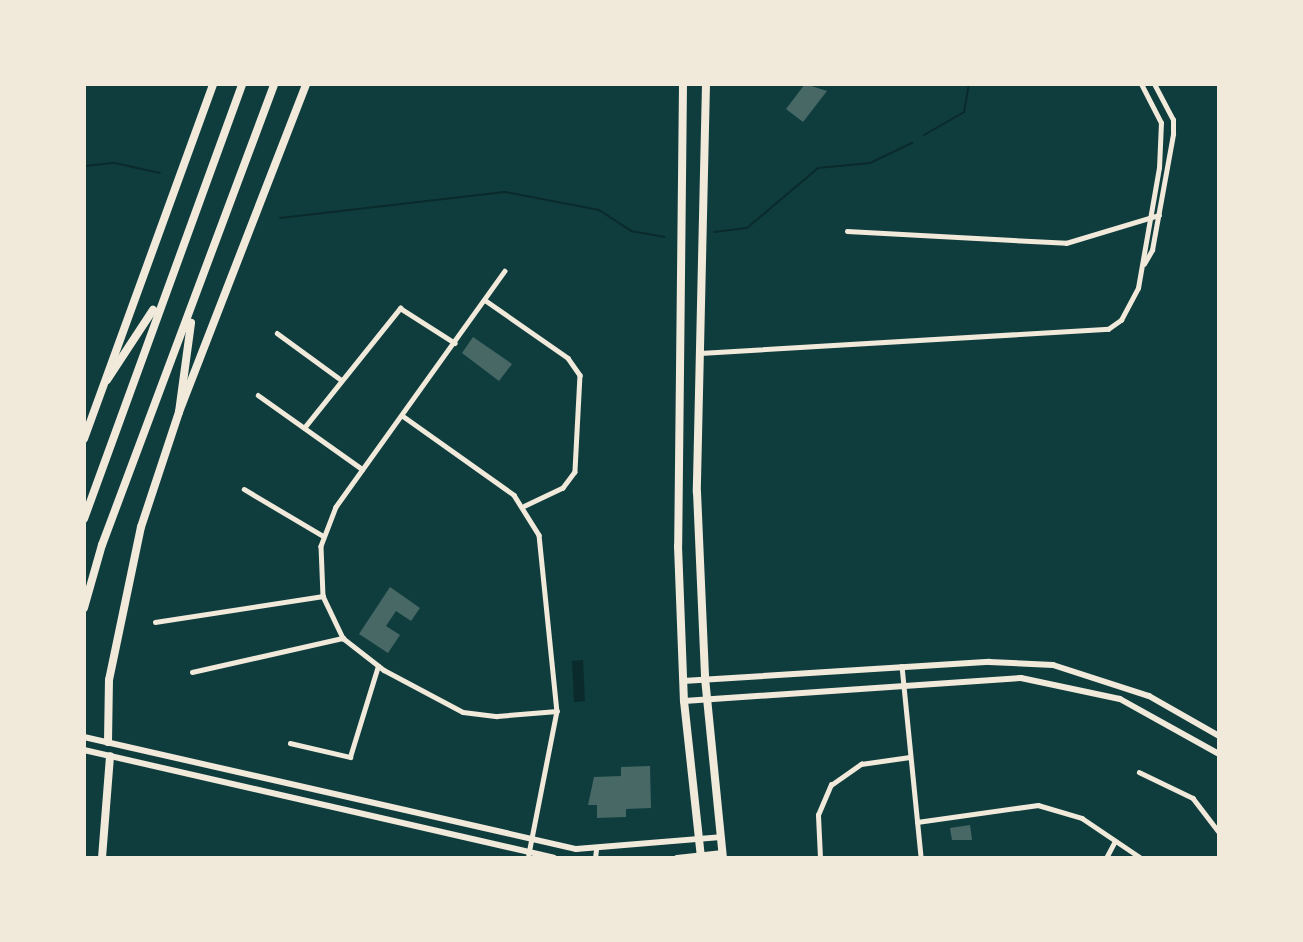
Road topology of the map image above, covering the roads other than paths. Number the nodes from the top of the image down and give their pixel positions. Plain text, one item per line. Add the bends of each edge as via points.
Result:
1 (213, 84) edge
2 (242, 84) edge
3 (274, 84) edge
4 (306, 84) edge
5 (683, 84) edge
6 (706, 84) edge
7 (1141, 84) edge
8 (1154, 84) edge
9 (1159, 215) junction
10 (1149, 220) junction
11 (847, 231) dead end
12 (1143, 267) junction
13 (505, 271) dead end
14 (160, 299) junction
15 (485, 300) junction
16 (193, 308) junction
17 (277, 333) dead end
18 (455, 343) junction
19 (698, 353) junction
20 (340, 379) junction
21 (107, 380) junction
22 (258, 395) dead end
23 (179, 412) junction
24 (403, 416) junction
25 (304, 428) junction
26 (84, 439) edge
27 (362, 469) junction
28 (244, 489) dead end
29 (525, 506) junction
30 (84, 519) edge
31 (322, 536) junction
32 (324, 596) junction
33 (84, 608) edge
34 (155, 622) dead end
35 (343, 638) junction
36 (378, 666) junction
37 (902, 666) junction
38 (192, 672) dead end
39 (705, 678) junction
40 (683, 681) junction
41 (904, 683) junction
42 (707, 698) junction
43 (684, 701) junction
44 (557, 711) junction
45 (1219, 736) edge
46 (84, 737) edge
47 (108, 742) junction
48 (290, 743) dead end
49 (84, 750) edge
50 (1219, 754) edge
51 (110, 756) junction
52 (910, 758) junction
53 (1139, 772) dead end
54 (917, 822) junction
55 (1219, 832) edge
56 (721, 837) junction
57 (699, 839) junction
58 (531, 841) junction
59 (1115, 841) junction
60 (596, 850) junction
61 (529, 854) junction
62 (723, 856) edge
63 (701, 857) edge
64 (102, 858) edge
65 (554, 858) edge
66 (595, 858) edge
67 (677, 858) edge
68 (820, 858) edge
69 (921, 858) edge
70 (1107, 858) edge
71 (1141, 858) edge

1 - 21 main road
2 - 14 highway
3 - 16 highway
4 - 23 main road
5 - 40 main road via 677,486
6 - 19 main road
7 - 10 street via 1163,134
8 - 9 street via 1173,120
9 - 10 street
9 - 12 street
10 - 11 street via 1066,243
10 - 12 street
12 - 19 street via 1131,305 1108,329
13 - 15 street
14 - 21 highway
14 - 30 highway
15 - 18 street
15 - 29 street via 568,358 580,375 575,472 563,488
16 - 23 highway
16 - 33 highway via 102,545
17 - 20 street
18 - 20 street via 400,308
18 - 24 street
19 - 39 main road
20 - 25 street
21 - 26 main road
22 - 25 street
23 - 47 main road via 122,605 109,680
24 - 27 street
24 - 29 street
25 - 27 street
27 - 31 street
28 - 31 street
29 - 44 street via 539,535
31 - 32 street
32 - 34 street
32 - 35 street
35 - 36 street
35 - 38 street
36 - 44 street via 463,712 497,716
36 - 48 street via 350,757
37 - 39 street
37 - 41 street
37 - 45 street via 1053,665 1149,696
39 - 40 street
39 - 42 main road
40 - 43 main road
41 - 42 street
41 - 50 street via 1022,678 1074,686 1144,709
41 - 52 street
42 - 43 street
42 - 56 main road
43 - 57 main road
44 - 58 street
46 - 47 street
47 - 58 street
49 - 51 street
51 - 61 street
51 - 64 main road
52 - 54 street
52 - 68 street via 861,764 831,785 818,815
53 - 55 street via 1193,798
54 - 59 street via 1038,805 1082,818
54 - 69 street
56 - 57 street
56 - 62 main road
57 - 60 street
57 - 63 main road
58 - 60 street
58 - 61 street
59 - 70 street
59 - 71 street
60 - 66 street
61 - 65 street
62 - 63 street
63 - 67 street

